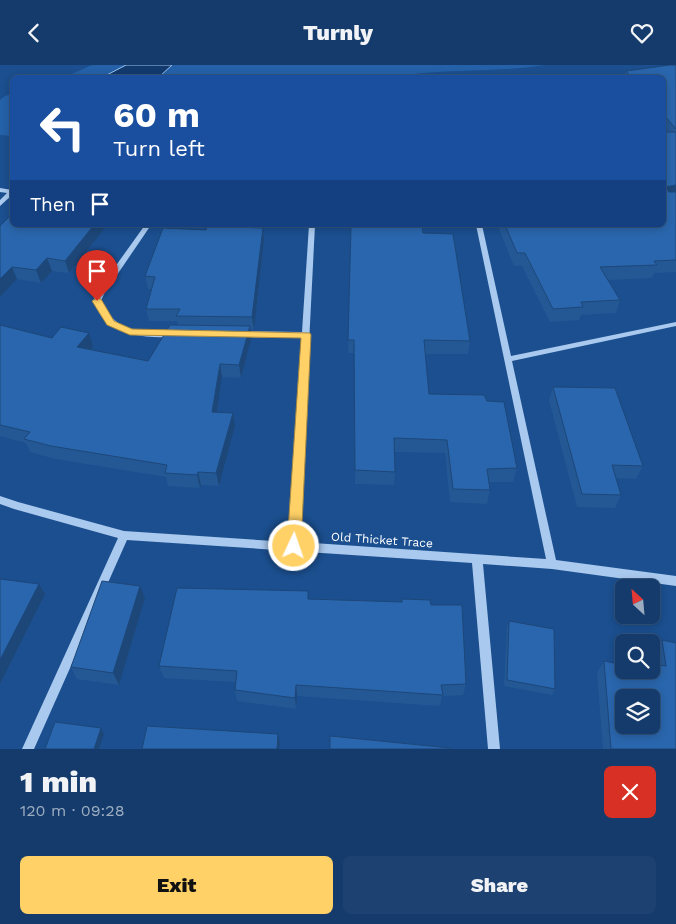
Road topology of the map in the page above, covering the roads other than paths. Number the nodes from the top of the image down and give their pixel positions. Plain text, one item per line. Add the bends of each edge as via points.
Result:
1 (10, 194) edge
2 (0, 204) edge
3 (147, 227) edge
4 (312, 227) edge
5 (479, 227) edge
6 (676, 325) edge
7 (185, 334) edge
8 (225, 334) edge
9 (306, 335) junction
10 (510, 359) junction
11 (0, 500) edge
12 (124, 535) junction
13 (294, 546) junction
14 (477, 559) junction
15 (552, 564) junction
16 (676, 581) edge
17 (28, 749) edge
18 (494, 749) edge

1 - 2 street
3 - 7 street via 97,301 110,323 119,329
4 - 9 street
5 - 10 street
6 - 10 lane
8 - 9 street
9 - 13 street
10 - 15 street
11 - 12 street, Old Thicket Trace
12 - 13 street, Old Thicket Trace
12 - 17 street
13 - 14 street, Old Thicket Trace
14 - 15 street, Old Thicket Trace
14 - 18 street
15 - 16 street, Old Thicket Trace

